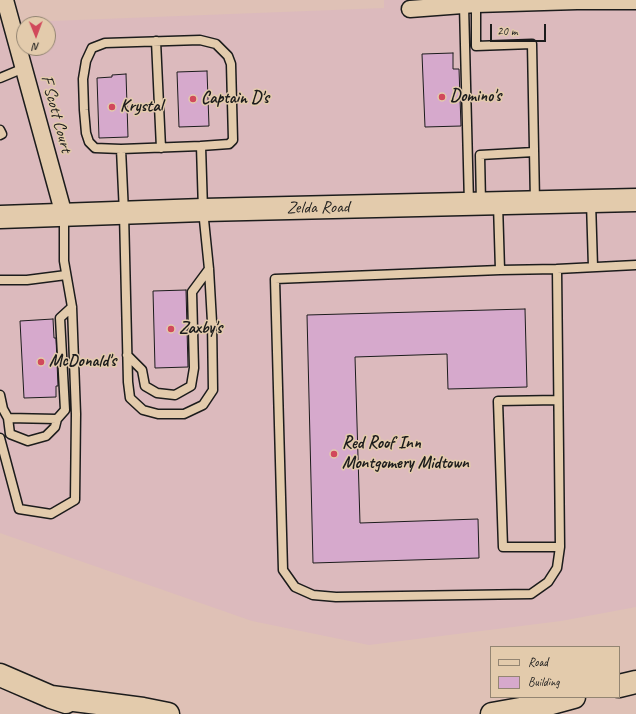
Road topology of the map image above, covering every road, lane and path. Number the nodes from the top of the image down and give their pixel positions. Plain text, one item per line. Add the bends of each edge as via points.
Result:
1 (5, 0) edge
2 (636, 1) edge
3 (470, 5) junction
4 (410, 9) dead end
5 (156, 41) junction
6 (24, 68) junction
7 (0, 78) edge
8 (0, 130) edge
9 (0, 135) edge
10 (201, 146) junction
11 (161, 148) junction
12 (121, 149) junction
13 (534, 152) junction
14 (636, 200) edge
15 (591, 201) junction
16 (535, 203) junction
17 (483, 204) junction
18 (203, 210) junction
19 (124, 213) junction
20 (64, 216) junction
21 (0, 217) edge
22 (636, 265) edge
23 (593, 267) junction
24 (209, 269) junction
25 (556, 269) junction
26 (500, 270) junction
27 (66, 275) junction
28 (0, 280) edge
29 (72, 307) junction
30 (128, 355) junction
31 (0, 395) edge
32 (558, 400) junction
33 (8, 418) junction
34 (57, 419) junction
35 (0, 438) edge
36 (560, 548) junction
37 (0, 675) edge
38 (636, 682) edge
39 (620, 686) edge
40 (51, 697) junction
41 (570, 698) edge
42 (102, 714) edge
43 (168, 714) edge
44 (492, 714) edge

1 - 6 street, F Scott Court
2 - 3 street
3 - 4 street
3 - 13 lane via 476,46 532,44
3 - 17 lane
5 - 10 lane via 200,40 216,44 228,56 231,64 233,140 229,144
5 - 11 lane
5 - 12 lane via 104,43 92,48 86,61 84,110 89,142 95,148
6 - 7 lane
6 - 20 street, F Scott Court
8 - 9 lane
10 - 11 lane
10 - 18 lane
11 - 12 lane
12 - 19 lane
13 - 16 lane
13 - 17 lane via 480,155
14 - 15 main road, Zelda Road
15 - 16 main road, Zelda Road
15 - 23 lane
16 - 17 main road, Zelda Road
17 - 18 main road, Zelda Road
17 - 26 lane
18 - 19 main road, Zelda Road
18 - 24 lane
19 - 20 main road, Zelda Road
19 - 30 lane
20 - 21 main road, Zelda Road
20 - 27 lane
22 - 23 lane
23 - 25 lane
24 - 30 lane via 192,292 194,368 191,386 175,395 157,393 145,386 142,370
24 - 30 lane via 213,390 203,405 184,414 158,414 143,410 130,398
25 - 26 lane
25 - 32 lane
26 - 36 lane via 275,279 283,570 295,587 313,595 336,597 531,594 548,582 557,568
27 - 28 lane via 27,280
27 - 29 lane
29 - 34 lane via 60,318 65,410
29 - 35 lane via 76,414 75,500 50,514 19,508
31 - 33 lane
32 - 36 lane
32 - 36 lane via 498,401 503,547
33 - 34 lane
33 - 34 lane via 10,434 28,441 46,436 55,427
37 - 40 main road
38 - 39 main road
40 - 42 main road
40 - 43 main road
41 - 44 main road

